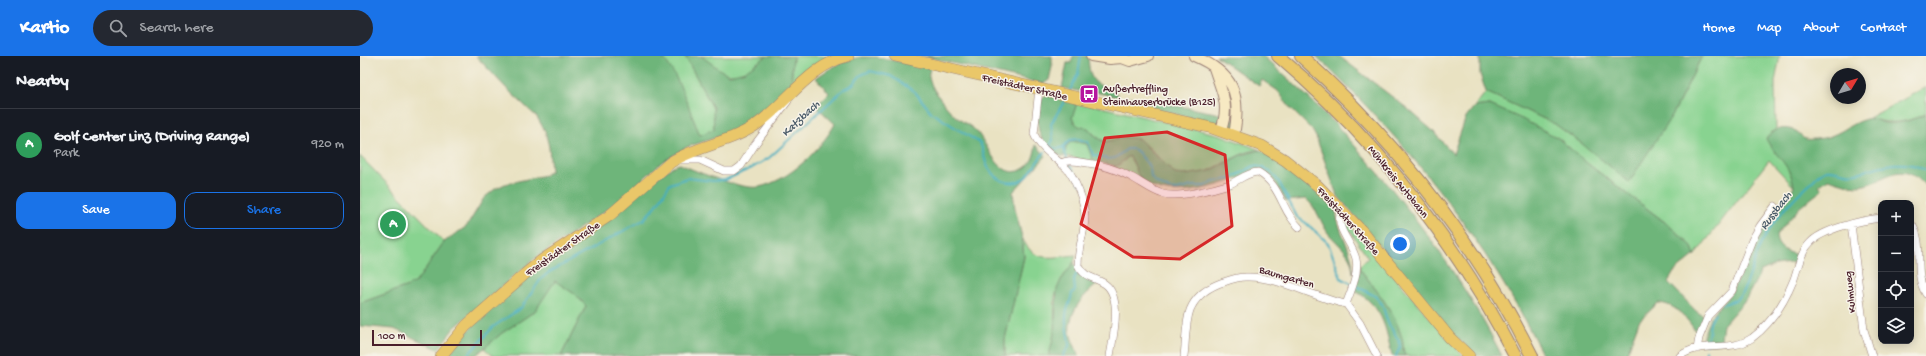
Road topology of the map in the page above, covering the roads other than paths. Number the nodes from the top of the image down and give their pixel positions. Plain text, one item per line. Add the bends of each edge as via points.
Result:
1 (848, 56) edge
2 (895, 56) edge
3 (1091, 56) edge
4 (1148, 56) edge
5 (1194, 56) edge
6 (1278, 56) edge
7 (1301, 56) edge
8 (1123, 57) edge
9 (1214, 68) junction
10 (1039, 89) junction
11 (794, 92) junction
12 (1221, 130) junction
13 (1234, 134) junction
14 (671, 162) junction
15 (1066, 162) junction
16 (1775, 206) dead end
17 (1344, 212) junction
18 (1878, 219) edge
19 (1851, 224) junction
20 (1299, 227) dead end
21 (1914, 230) edge
22 (1926, 294) edge
23 (1346, 304) junction
24 (1699, 348) junction
25 (441, 356) edge
26 (1110, 356) edge
27 (1184, 356) edge
28 (1377, 356) edge
29 (1469, 356) edge
30 (1515, 356) edge
31 (1532, 356) edge
32 (1680, 356) edge
33 (1872, 356) edge

1 - 11 main road, Freistädter Straße via 825,65
2 - 10 main road, Freistädter Straße
3 - 8 street via 1110,59
4 - 8 street via 1130,61
5 - 9 street
6 - 30 highway, Mühlkreis Autobahn via 1358,133 1410,193 1460,261
7 - 31 highway, Mühlkreis Autobahn via 1365,118 1420,181 1466,244
9 - 12 street via 1226,101
9 - 13 street via 1227,78 1236,98
10 - 12 main road, Freistädter Straße
10 - 15 street via 1034,134 1036,140 1046,151
11 - 14 main road, Freistädter Straße via 749,130
11 - 14 street, Freistädter Straße via 741,166 734,171 724,171 700,160
12 - 13 main road, Freistädter Straße
13 - 17 main road, Freistädter Straße via 1262,146 1285,160 1318,186
14 - 25 main road, Freistädter Straße via 608,216 525,274 466,326
15 - 20 street via 1094,164 1120,171 1154,190 1170,195 1230,184 1258,172 1275,189 1290,217
15 - 26 street via 1085,209 1086,220 1078,265 1081,272 1104,284 1111,292 1116,317
16 - 24 street via 1752,240 1732,291 1708,316 1699,338
17 - 23 street via 1340,215 1341,226 1356,260
17 - 29 main road, Freistädter Straße via 1450,338
18 - 19 street
19 - 24 street via 1833,230 1810,243 1780,307 1754,336 1737,345
19 - 33 street, Kulmweg via 1864,330
21 - 22 street via 1918,240 1919,274
23 - 27 street, Baumgarten via 1256,278 1245,277 1223,282 1205,291 1195,301 1188,320
23 - 28 street via 1360,323
24 - 32 street

